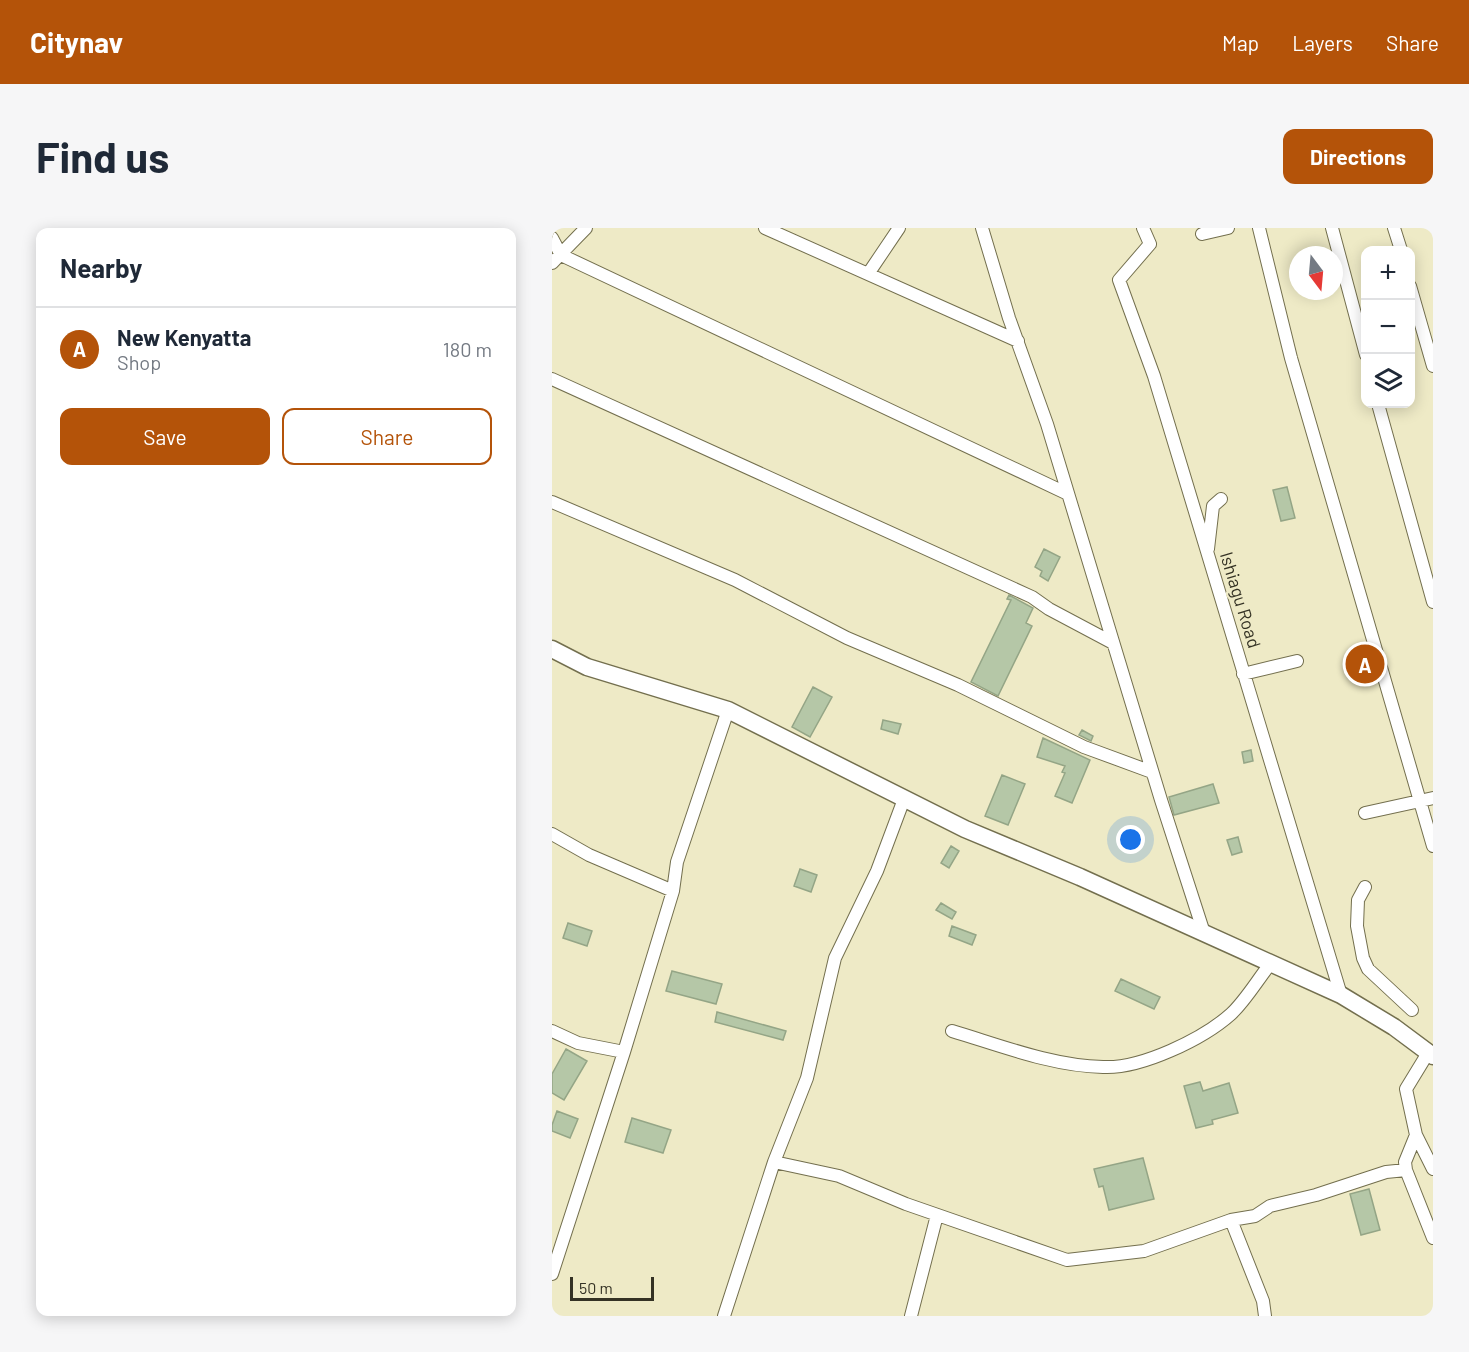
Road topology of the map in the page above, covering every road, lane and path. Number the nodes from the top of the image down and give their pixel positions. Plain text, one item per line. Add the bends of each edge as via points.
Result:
1 (586, 228) edge
2 (765, 228) edge
3 (899, 228) edge
4 (1143, 228) edge
5 (1228, 228) edge
6 (1259, 228) edge
7 (1332, 228) edge
8 (1394, 228) edge
9 (982, 231) edge
10 (1202, 234) dead end
11 (552, 238) edge
12 (1400, 246) edge
13 (556, 259) edge
14 (868, 274) junction
15 (1414, 300) edge
16 (1018, 341) junction
17 (1365, 354) edge
18 (1433, 366) edge
19 (552, 379) edge
20 (1379, 408) edge
21 (1068, 494) junction
22 (1221, 499) dead end
23 (552, 502) edge
24 (1207, 553) junction
25 (1433, 602) edge
26 (1113, 643) junction
27 (552, 649) edge
28 (1297, 661) dead end
29 (1243, 674) junction
30 (728, 710) junction
31 (1152, 772) junction
32 (904, 799) junction
33 (1427, 799) edge
34 (1365, 813) dead end
35 (552, 834) edge
36 (1433, 846) edge
37 (1365, 887) dead end
38 (673, 891) junction
39 (1204, 933) junction
40 (1271, 963) junction
41 (1341, 995) junction
42 (1412, 1010) dead end
43 (552, 1031) edge
44 (952, 1031) dead end
45 (624, 1052) junction
46 (1430, 1054) edge
47 (1416, 1135) junction
48 (774, 1162) junction
49 (1433, 1169) edge
50 (1406, 1170) junction
51 (937, 1215) junction
52 (1231, 1220) junction
53 (1433, 1238) edge
54 (552, 1274) edge
55 (724, 1316) edge
56 (911, 1316) edge
57 (1265, 1316) edge

1 - 13 street
2 - 14 street
3 - 14 street
4 - 24 street, Ishiagu Road via 1150,244 1119,280 1155,376
5 - 10 street
6 - 33 street via 1291,358
7 - 17 street
8 - 12 street
9 - 16 street
11 - 13 street
13 - 21 street
14 - 16 street
15 - 18 street
16 - 21 street
19 - 26 street via 1032,597
20 - 25 street
21 - 26 street
22 - 24 street via 1213,506
23 - 31 street via 735,580 847,638 958,685 1084,747
24 - 29 street, Ishiagu Road
26 - 31 street
27 - 30 street via 587,667
28 - 29 street
29 - 41 street, Ishiagu Road
30 - 32 street
30 - 38 street via 677,861
31 - 39 street
32 - 39 street
32 - 48 street via 877,871 835,958 807,1078
33 - 34 street
33 - 36 street
35 - 38 street via 589,855
37 - 42 street via 1358,900 1357,926 1363,958 1368,969
38 - 45 street
39 - 40 street
40 - 41 street
40 - 44 street via 1232,1013 1198,1037 1152,1059 1104,1068 1048,1059
41 - 46 street
43 - 45 street via 578,1043
45 - 54 street
46 - 47 street via 1406,1089
47 - 49 street
47 - 50 street via 1405,1162
48 - 51 street via 839,1176
48 - 55 street
50 - 52 street via 1386,1172 1270,1206 1255,1216
50 - 53 street
51 - 52 street via 1067,1260 1144,1251
51 - 56 street
52 - 57 street via 1263,1301

